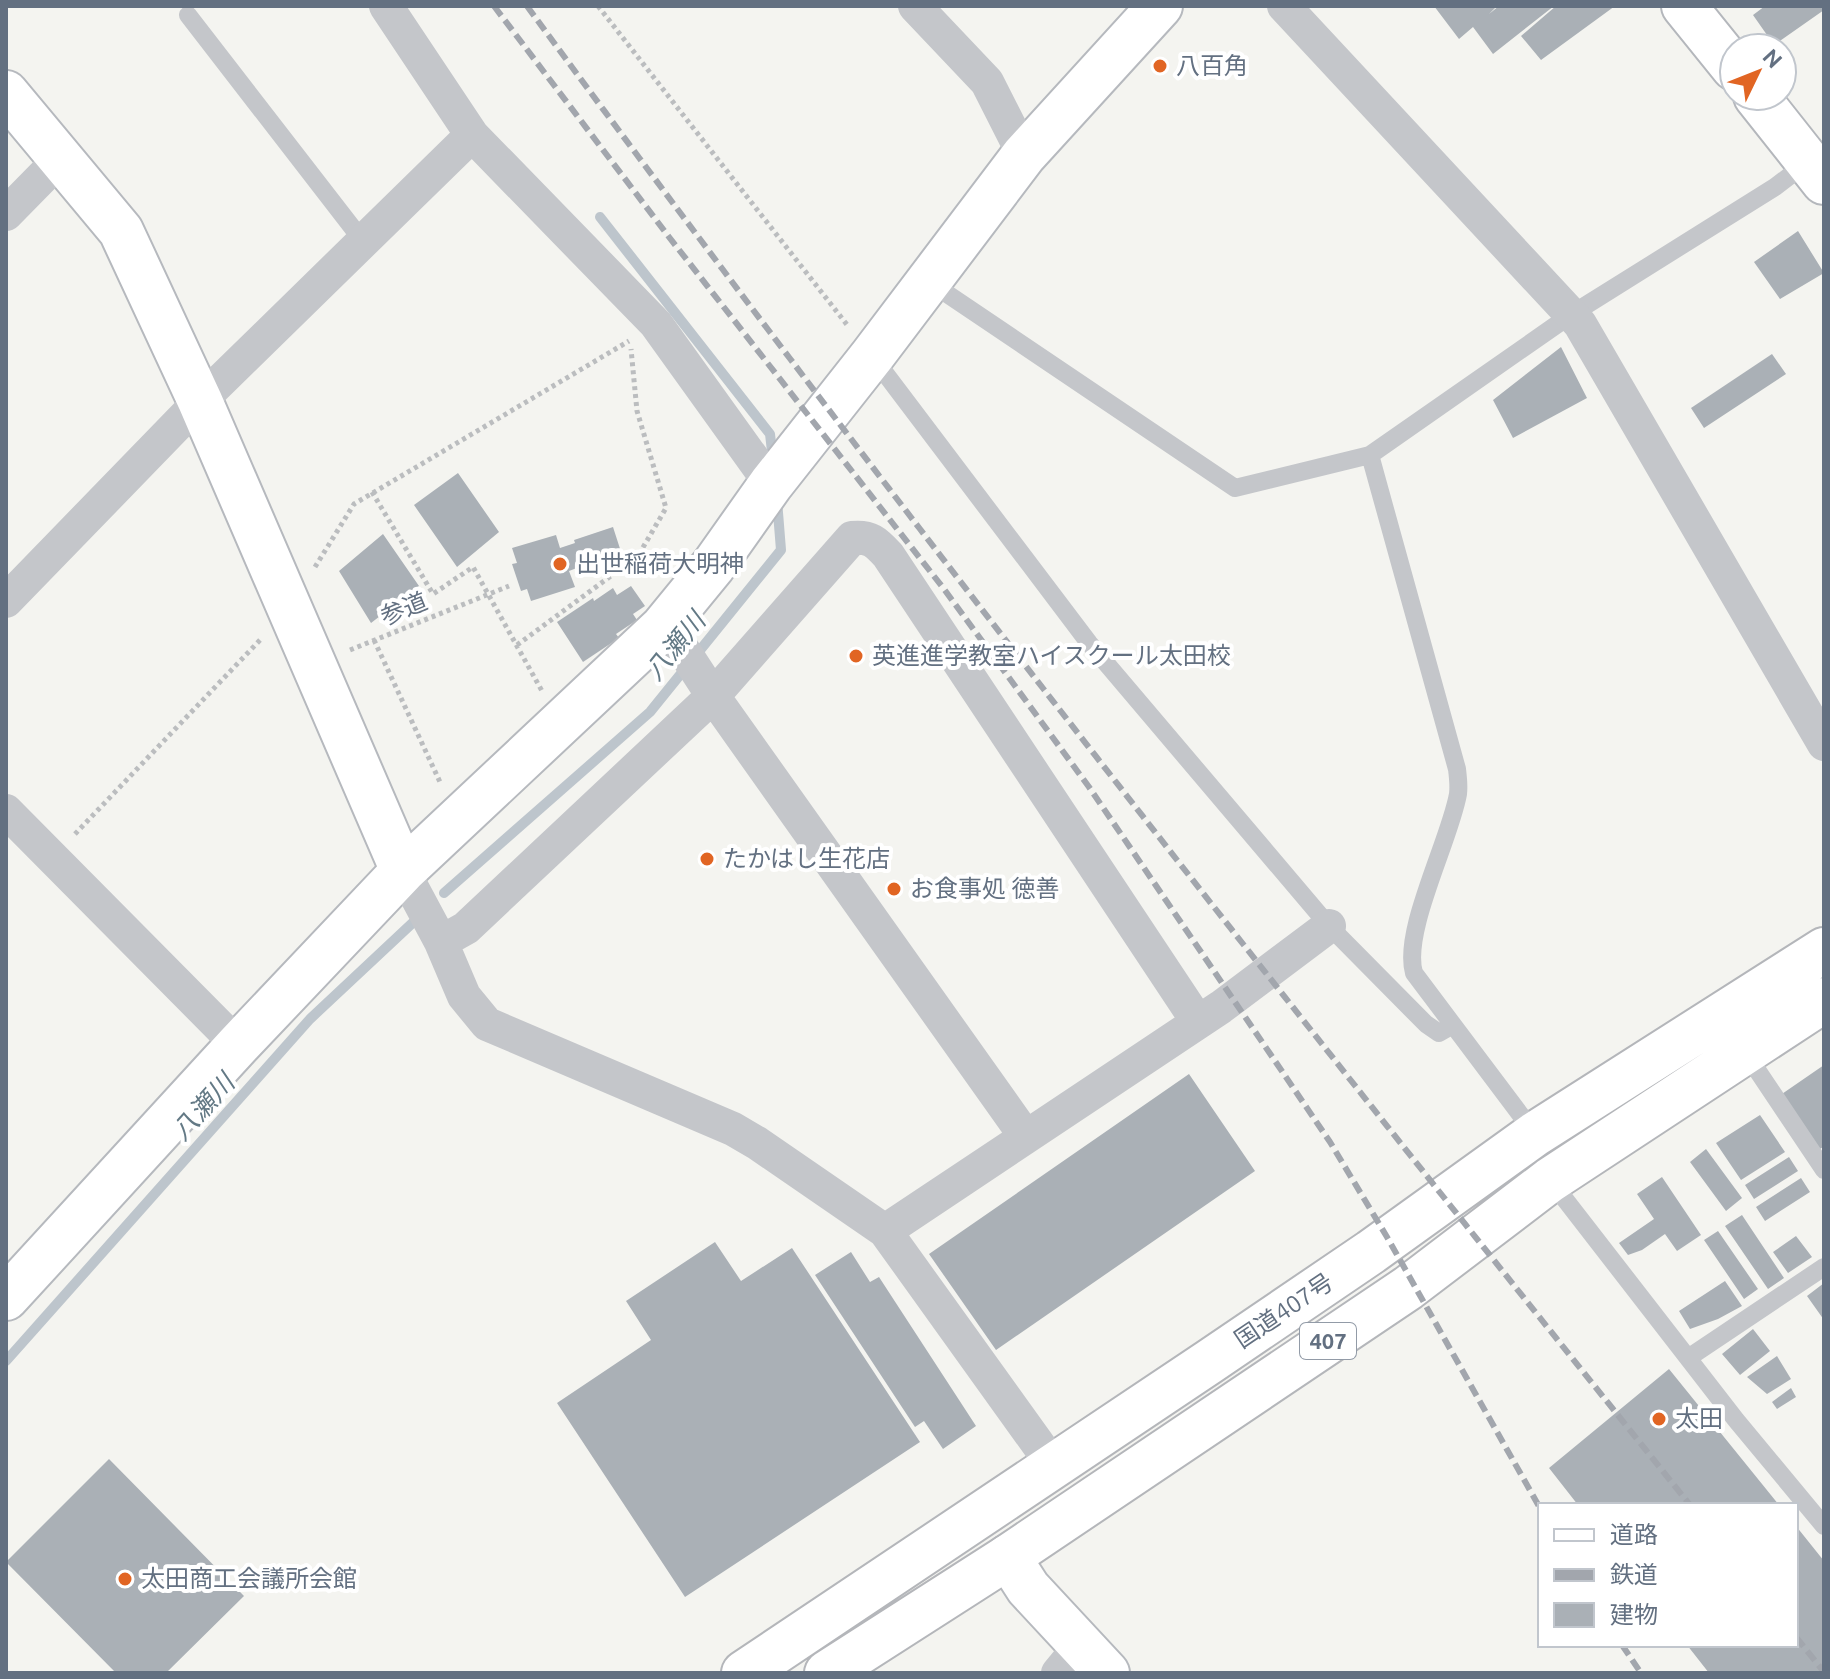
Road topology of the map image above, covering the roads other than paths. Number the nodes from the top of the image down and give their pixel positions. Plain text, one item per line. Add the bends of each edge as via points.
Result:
1 (386, 6) edge
2 (915, 6) edge
3 (1160, 6) edge
4 (1284, 6) edge
5 (1684, 6) edge
6 (188, 15) dead end
7 (1718, 48) edge
8 (6, 93) edge
9 (1769, 112) edge
10 (472, 135) junction
11 (1024, 155) junction
12 (61, 158) junction
13 (1816, 172) edge
14 (6, 214) edge
15 (362, 240) junction
16 (928, 281) junction
17 (1572, 314) junction
18 (861, 343) junction
19 (200, 401) junction
20 (1370, 455) junction
21 (771, 484) junction
22 (6, 601) edge
23 (671, 635) junction
24 (709, 689) junction
25 (1824, 744) edge
26 (6, 811) edge
27 (408, 881) junction
28 (1329, 926) junction
29 (439, 937) junction
30 (1824, 950) edge
31 (1824, 1000) edge
32 (1198, 1022) junction
33 (1453, 1025) junction
34 (238, 1045) junction
35 (1744, 1051) junction
36 (1535, 1134) junction
37 (1026, 1137) junction
38 (1824, 1170) edge
39 (1550, 1180) junction
40 (885, 1231) junction
41 (1824, 1267) edge
42 (6, 1298) edge
43 (1688, 1358) junction
44 (1053, 1465) junction
45 (1824, 1526) edge
46 (1008, 1557) junction
47 (1082, 1664) edge
48 (744, 1673) edge
49 (827, 1673) edge

1 - 10 street
2 - 11 street via 987,82
3 - 11 main road
4 - 17 street
5 - 7 main road
6 - 15 lane
8 - 12 main road
9 - 13 main road
10 - 15 street
10 - 21 street via 656,324
11 - 16 main road
12 - 14 street
12 - 19 main road via 121,231
13 - 17 lane via 1775,187
15 - 19 street
16 - 18 main road
16 - 20 lane via 1235,488
17 - 20 lane
17 - 25 street
18 - 21 main road
18 - 28 lane via 1089,643
19 - 22 street
19 - 27 main road
20 - 33 lane via 1457,769 1459,792 1410,959 1414,973
21 - 23 main road
23 - 24 street
23 - 27 main road via 560,724 458,819
24 - 29 street via 466,928
24 - 32 street via 852,538 865,536 877,543
24 - 37 street
26 - 34 street
27 - 29 street
27 - 34 main road
28 - 32 street
28 - 33 lane via 1426,1024 1439,1033
29 - 40 street via 464,996 487,1024 733,1129
30 - 36 main road, 国道407号 / 407
31 - 35 main road, 国道407号 / 407
32 - 37 street
33 - 36 lane
34 - 42 main road
35 - 38 lane
35 - 39 main road, 国道407号 / 407
36 - 44 main road, 国道407号 / 407 via 1371,1252
37 - 40 street
39 - 43 lane
39 - 46 main road, 国道407号 / 407 via 1408,1288
40 - 44 street
41 - 43 lane
43 - 45 lane
44 - 48 main road, 国道407号 / 407
46 - 47 main road
46 - 49 main road, 国道407号 / 407

